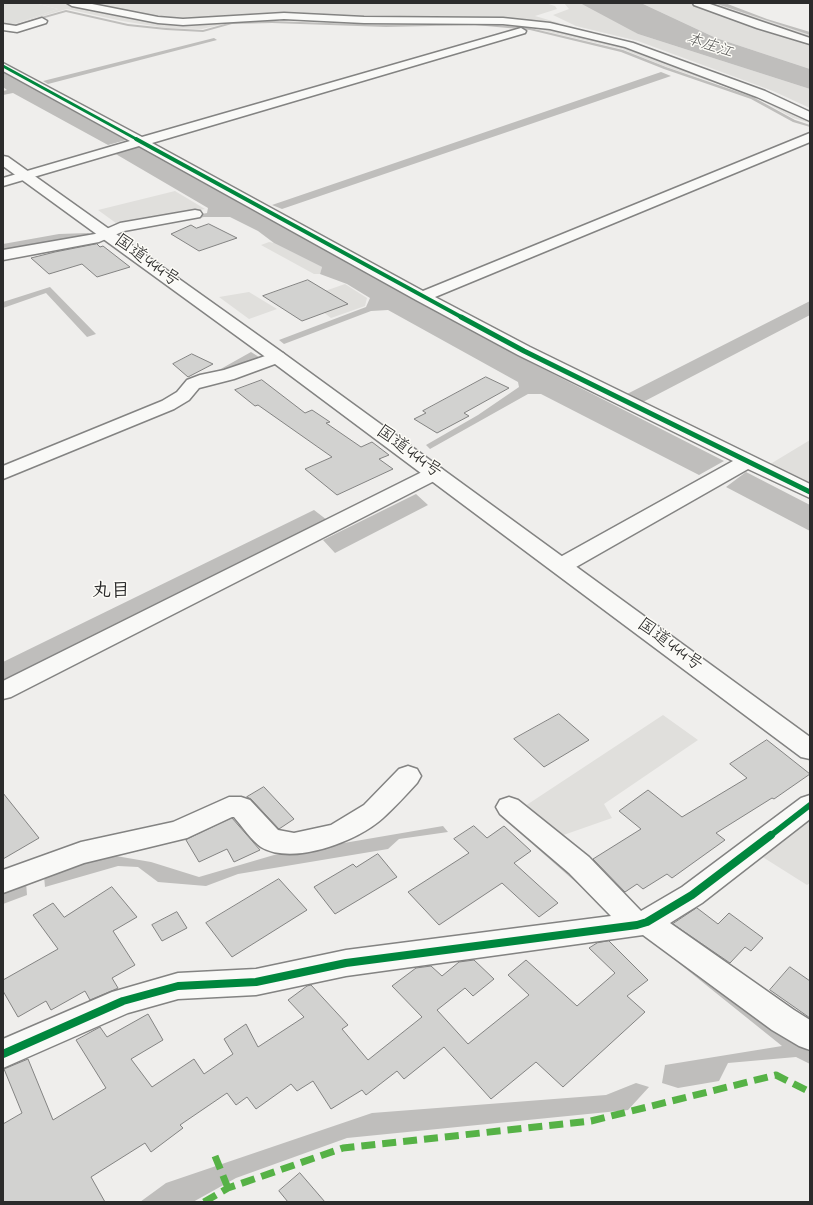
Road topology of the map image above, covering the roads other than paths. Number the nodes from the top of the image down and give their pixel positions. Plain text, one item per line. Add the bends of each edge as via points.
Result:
1 (74, 3) edge
2 (698, 3) edge
3 (42, 21) dead end
4 (3, 27) edge
5 (521, 31) dead end
6 (810, 41) edge
7 (3, 66) edge
8 (810, 117) edge
9 (810, 137) edge
10 (141, 141) junction
11 (3, 160) edge
12 (24, 175) junction
13 (3, 182) edge
14 (195, 214) dead end
15 (106, 234) junction
16 (3, 255) edge
17 (422, 297) junction
18 (277, 357) junction
19 (746, 461) junction
20 (3, 473) edge
21 (435, 473) junction
22 (810, 492) edge
23 (561, 566) junction
24 (3, 692) edge
25 (810, 750) edge
26 (408, 776) dead end
27 (810, 805) edge
28 (509, 807) dead end
29 (3, 882) edge
30 (642, 923) junction
31 (810, 1036) edge
32 (3, 1054) edge

1 - 8 main road via 158,20 183,22 284,16 364,20 502,21 550,26 629,45 761,94
2 - 6 main road
3 - 4 main road via 17,29
5 - 10 main road
7 - 10 main road
9 - 17 main road
10 - 12 main road
10 - 17 main road
11 - 12 main road, 国道444号
12 - 13 main road
12 - 15 main road, 国道444号
14 - 15 main road via 120,227
15 - 16 main road via 99,238
15 - 18 main road, 国道444号
17 - 19 main road
18 - 20 main road via 228,375 193,384 183,396 168,405
18 - 21 main road, 国道444号
19 - 22 main road
19 - 23 main road
21 - 23 main road, 国道444号
21 - 24 main road
23 - 25 main road, 国道444号
26 - 29 main road via 373,812 338,834 294,844 270,839 241,807 228,807 178,831 81,853
27 - 30 main road via 692,895
28 - 30 main road via 579,865
30 - 31 main road
30 - 32 main road via 346,964 256,982 178,986 123,1001

